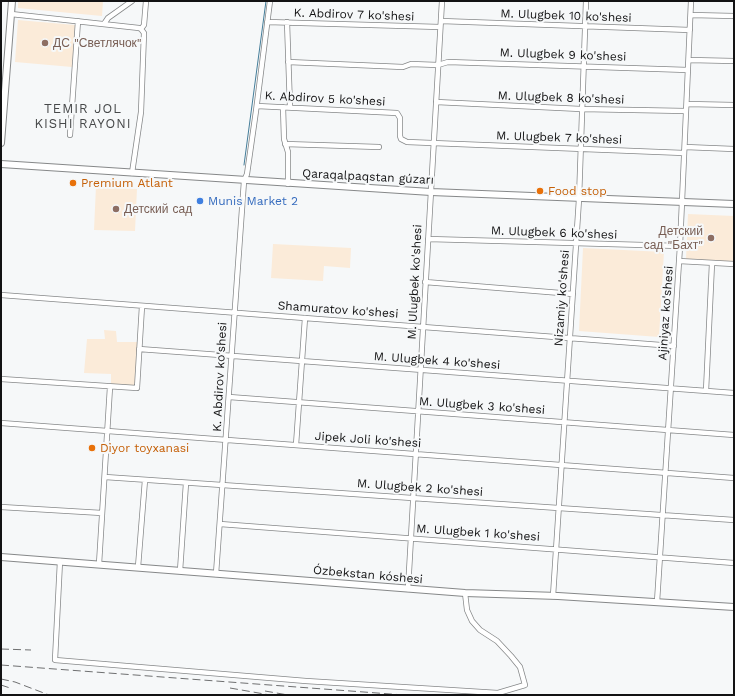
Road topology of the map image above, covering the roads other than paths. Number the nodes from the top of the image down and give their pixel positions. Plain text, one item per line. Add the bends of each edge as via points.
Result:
1 (12, 1) edge
2 (132, 1) edge
3 (146, 1) edge
4 (270, 1) edge
5 (442, 1) edge
6 (586, 1) edge
7 (691, 1) edge
8 (11, 14) junction
9 (691, 15) junction
10 (734, 16) edge
11 (78, 21) junction
12 (441, 21) junction
13 (268, 22) junction
14 (288, 22) junction
15 (104, 24) junction
16 (440, 27) junction
17 (585, 27) junction
18 (141, 29) junction
19 (690, 30) junction
20 (689, 60) junction
21 (734, 61) edge
22 (288, 62) junction
23 (438, 65) junction
24 (583, 66) junction
25 (688, 70) junction
26 (436, 102) junction
27 (687, 104) junction
28 (734, 105) edge
29 (257, 106) junction
30 (284, 107) junction
31 (290, 107) junction
32 (581, 109) junction
33 (686, 111) junction
34 (393, 112) joint
35 (70, 135) dead end
36 (1, 143) edge
37 (434, 143) junction
38 (285, 144) junction
39 (379, 147) dead end
40 (685, 147) junction
41 (579, 148) junction
42 (734, 149) edge
43 (684, 153) junction
44 (1, 164) edge
45 (132, 173) junction
46 (244, 181) junction
47 (288, 184) junction
48 (431, 192) junction
49 (579, 199) junction
50 (682, 202) junction
51 (734, 204) edge
52 (428, 239) junction
53 (576, 243) junction
54 (680, 246) junction
55 (679, 261) junction
56 (712, 263) junction
57 (734, 264) edge
58 (425, 282) junction
59 (573, 294) junction
60 (1, 295) edge
61 (142, 306) junction
62 (234, 313) junction
63 (305, 318) junction
64 (423, 327) junction
65 (570, 338) junction
66 (674, 346) junction
67 (139, 349) junction
68 (231, 356) junction
69 (302, 361) junction
70 (420, 370) junction
71 (1, 379) edge
72 (567, 381) junction
73 (110, 387) junction
74 (671, 389) junction
75 (706, 391) junction
76 (734, 393) edge
77 (229, 397) junction
78 (299, 402) junction
79 (418, 411) junction
80 (564, 422) junction
81 (1, 423) edge
82 (668, 430) junction
83 (107, 431) junction
84 (734, 435) edge
85 (226, 440) junction
86 (296, 445) junction
87 (415, 454) junction
88 (562, 465) junction
89 (666, 472) junction
90 (105, 477) junction
91 (734, 478) edge
92 (145, 480) junction
93 (186, 482) junction
94 (223, 485) junction
95 (413, 498) junction
96 (1, 507) edge
97 (559, 508) junction
98 (102, 513) junction
99 (663, 515) junction
100 (734, 520) edge
101 (220, 524) junction
102 (410, 538) junction
103 (556, 549) junction
104 (1, 557) edge
105 (660, 557) junction
106 (60, 561) junction
107 (734, 563) edge
108 (99, 564) junction
109 (138, 568) junction
110 (180, 571) junction
111 (216, 574) junction
112 (408, 589) junction
113 (465, 593) junction
114 (553, 596) junction
115 (657, 602) junction
116 (734, 607) edge

1 - 8 street
2 - 15 street via 108,18
3 - 18 street via 144,24
4 - 13 street, K. Abdirov ko'shesi
5 - 12 street, M. Ulugbek ko'shesi
6 - 17 street, Nizamiy ko'shesi
7 - 9 street, Ajiniyaz ko'shesi
8 - 11 street
8 - 36 street
9 - 10 street
9 - 19 street, Ajiniyaz ko'shesi
11 - 15 street
11 - 35 street
12 - 16 street, M. Ulugbek ko'shesi
12 - 17 street, M. Ulugbek 10 ko'shesi
13 - 14 street, K. Abdirov 7 ko'shesi
13 - 29 street, K. Abdirov ko'shesi
14 - 16 street, K. Abdirov 7 ko'shesi
14 - 22 street
15 - 18 street
16 - 23 street, M. Ulugbek ko'shesi
17 - 19 street, M. Ulugbek 10 ko'shesi
17 - 24 street, Nizamiy ko'shesi
18 - 45 street via 144,33 141,112
19 - 20 street, Ajiniyaz ko'shesi
20 - 21 street
20 - 25 street, Ajiniyaz ko'shesi
22 - 23 street, M. Ulugbek 9 ko'shesi via 403,67 411,64
22 - 31 street
23 - 24 street, M. Ulugbek 9 ko'shesi via 448,62
23 - 26 street, M. Ulugbek ko'shesi
24 - 25 street, M. Ulugbek 9 ko'shesi
24 - 32 street, Nizamiy ko'shesi
25 - 27 street, Ajiniyaz ko'shesi
26 - 32 street, M. Ulugbek 8 ko'shesi
26 - 37 street, M. Ulugbek ko'shesi
27 - 28 street
27 - 33 street, Ajiniyaz ko'shesi
29 - 30 street, K. Abdirov 5 ko'shesi
29 - 46 street, K. Abdirov ko'shesi
30 - 31 street, K. Abdirov 5 ko'shesi
30 - 38 street
31 - 34 street, K. Abdirov 5 ko'shesi
32 - 33 street, M. Ulugbek 8 ko'shesi
32 - 41 street, Nizamiy ko'shesi
33 - 40 street, Ajiniyaz ko'shesi
34 - 37 street, M. Ulugbek 7 ko'shesi via 400,116 400,136 404,141
37 - 41 street, M. Ulugbek 7 ko'shesi
37 - 48 street, M. Ulugbek ko'shesi
38 - 39 street
38 - 47 street via 288,152
40 - 42 street
40 - 43 street, Ajiniyaz ko'shesi
41 - 43 street, M. Ulugbek 7 ko'shesi
41 - 49 street, Nizamiy ko'shesi
43 - 50 street, Ajiniyaz ko'shesi
44 - 45 street, Qaraqalpaqstan gúzarı
45 - 46 street, Qaraqalpaqstan gúzarı
46 - 47 street, Qaraqalpaqstan gúzarı
46 - 62 street, K. Abdirov ko'shesi
47 - 48 street, Qaraqalpaqstan gúzarı
48 - 49 street, Qaraqalpaqstan gúzarı
48 - 52 street, M. Ulugbek ko'shesi
49 - 50 street, Qaraqalpaqstan gúzarı
49 - 53 street, Nizamiy ko'shesi
50 - 51 street, Qaraqalpaqstan gúzarı
50 - 54 street, Ajiniyaz ko'shesi
52 - 53 street, M. Ulugbek 6 ko'shesi
52 - 58 street, M. Ulugbek ko'shesi
53 - 54 street, M. Ulugbek 6 ko'shesi
53 - 59 street, Nizamiy ko'shesi
54 - 55 street, Ajiniyaz ko'shesi
55 - 56 street
55 - 66 street, Ajiniyaz ko'shesi
56 - 57 street
56 - 75 street
58 - 59 street
58 - 64 street, M. Ulugbek ko'shesi
59 - 65 street, Nizamiy ko'shesi
60 - 61 street, Shamuratov ko'shesi
61 - 62 street, Shamuratov ko'shesi
61 - 67 street
62 - 63 street, Shamuratov ko'shesi
62 - 68 street, K. Abdirov ko'shesi
63 - 64 street, Shamuratov ko'shesi
63 - 69 street
64 - 65 street, Shamuratov ko'shesi
64 - 70 street, M. Ulugbek ko'shesi
65 - 66 street, Shamuratov ko'shesi
65 - 72 street, Nizamiy ko'shesi
66 - 74 street, Ajiniyaz ko'shesi
67 - 68 street, M. Ulugbek 4 ko'shesi
67 - 73 street via 137,388
68 - 69 street, M. Ulugbek 4 ko'shesi
68 - 77 street, K. Abdirov ko'shesi
69 - 70 street, M. Ulugbek 4 ko'shesi
69 - 78 street
70 - 72 street, M. Ulugbek 4 ko'shesi
70 - 79 street, M. Ulugbek ko'shesi
71 - 73 street
72 - 74 street, M. Ulugbek 4 ko'shesi
72 - 80 street, Nizamiy ko'shesi
73 - 83 street
74 - 75 street, M. Ulugbek 4 ko'shesi
74 - 82 street, Ajiniyaz ko'shesi
75 - 76 street, M. Ulugbek 4 ko'shesi
77 - 78 street, M. Ulugbek 3 ko'shesi
77 - 85 street, K. Abdirov ko'shesi
78 - 79 street, M. Ulugbek 3 ko'shesi
78 - 86 street
79 - 80 street, M. Ulugbek 3 ko'shesi
79 - 87 street, M. Ulugbek ko'shesi
80 - 82 street, M. Ulugbek 3 ko'shesi
80 - 88 street, Nizamiy ko'shesi
81 - 83 street, Jipek Joli ko'shesi
82 - 84 street, M. Ulugbek 3 ko'shesi
82 - 89 street, Ajiniyaz ko'shesi
83 - 85 street, Jipek Joli ko'shesi
83 - 90 street
85 - 86 street, Jipek Joli ko'shesi
85 - 94 street, K. Abdirov ko'shesi
86 - 87 street, Jipek Joli ko'shesi
87 - 88 street, Jipek Joli ko'shesi
87 - 95 street, M. Ulugbek ko'shesi
88 - 89 street, Jipek Joli ko'shesi
88 - 97 street, Nizamiy ko'shesi
89 - 91 street, Jipek Joli ko'shesi
89 - 99 street, Ajiniyaz ko'shesi
90 - 92 street, M. Ulugbek 2 ko'shesi
90 - 98 street
92 - 93 street, M. Ulugbek 2 ko'shesi
92 - 109 street
93 - 94 street, M. Ulugbek 2 ko'shesi
93 - 110 street
94 - 95 street, M. Ulugbek 2 ko'shesi
94 - 101 street, K. Abdirov ko'shesi
95 - 97 street, M. Ulugbek 2 ko'shesi
95 - 102 street, M. Ulugbek ko'shesi
96 - 98 street
97 - 99 street, M. Ulugbek 2 ko'shesi
97 - 103 street, Nizamiy ko'shesi
98 - 108 street
99 - 100 street, M. Ulugbek 2 ko'shesi
99 - 105 street, Ajiniyaz ko'shesi
101 - 102 street, M. Ulugbek 1 ko'shesi
101 - 111 street, K. Abdirov ko'shesi
102 - 103 street, M. Ulugbek 1 ko'shesi
102 - 112 street, M. Ulugbek ko'shesi
103 - 105 street, M. Ulugbek 1 ko'shesi
103 - 114 street, Nizamiy ko'shesi
104 - 106 street, Ózbekstan kóshesi
105 - 107 street, M. Ulugbek 1 ko'shesi
105 - 115 street, Ajiniyaz ko'shesi
106 - 108 street, Ózbekstan kóshesi
106 - 113 street via 55,660 306,681 498,693 525,685 520,667 511,656 472,621 467,610
108 - 109 street, Ózbekstan kóshesi
109 - 110 street, Ózbekstan kóshesi
110 - 111 street, Ózbekstan kóshesi
111 - 112 street, Ózbekstan kóshesi
112 - 113 street, Ózbekstan kóshesi
113 - 114 street, Ózbekstan kóshesi
114 - 115 street, Ózbekstan kóshesi
115 - 116 street, Ózbekstan kóshesi

